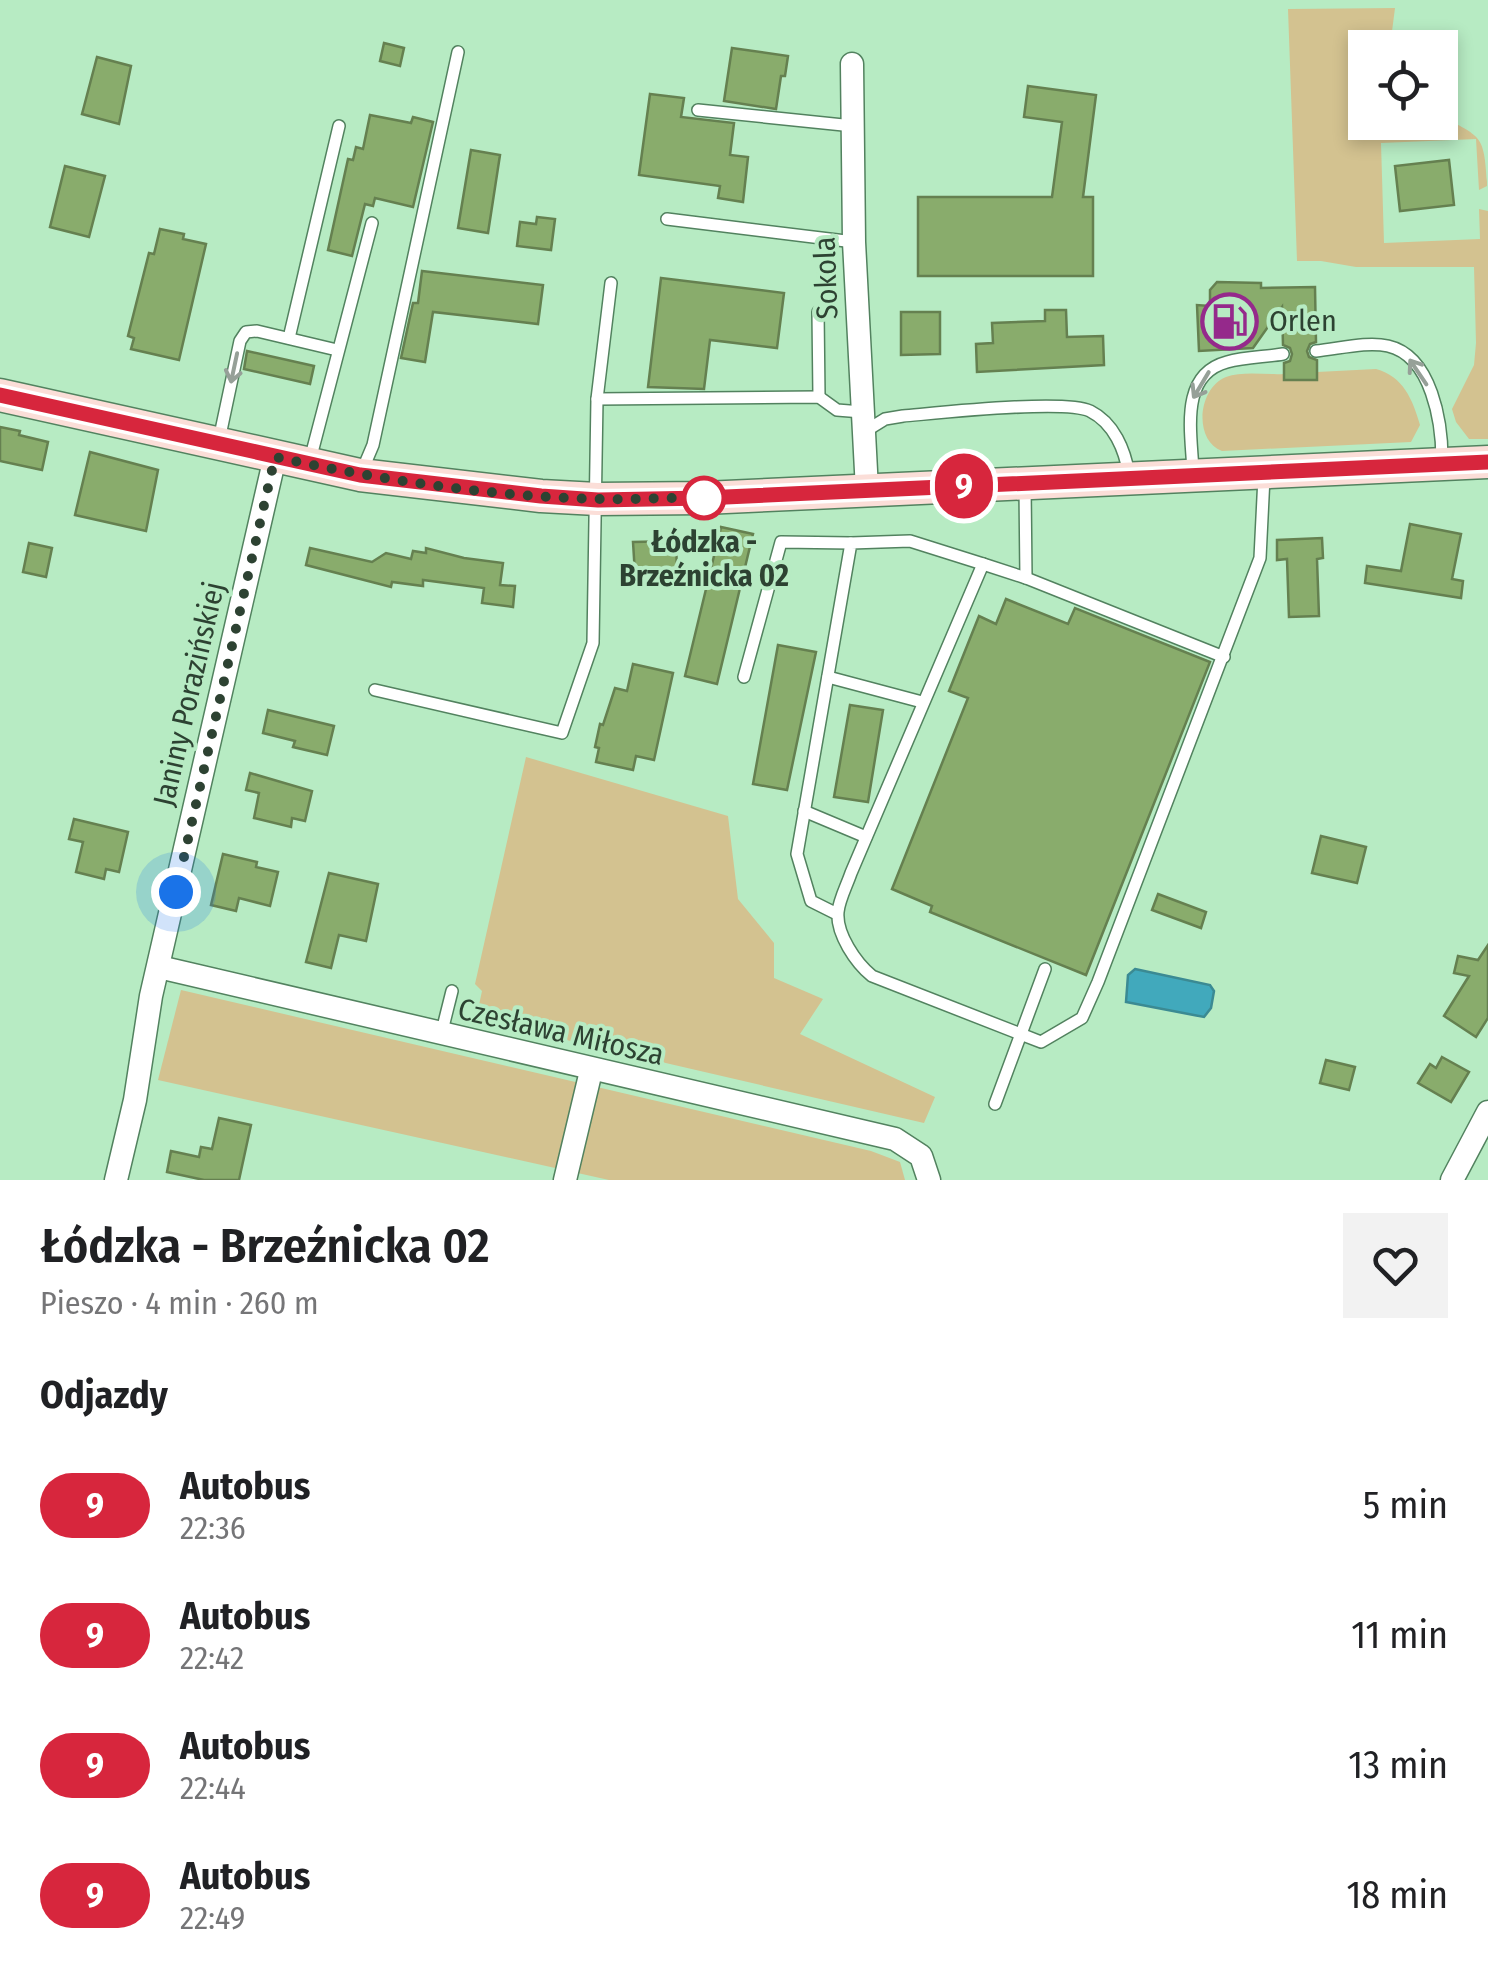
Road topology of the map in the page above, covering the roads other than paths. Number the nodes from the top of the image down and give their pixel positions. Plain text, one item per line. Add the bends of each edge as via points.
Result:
1 (458, 52) dead end
2 (852, 64) dead end
3 (698, 110) dead end
4 (338, 126) dead end
5 (853, 126) junction
6 (668, 219) dead end
7 (372, 223) dead end
8 (854, 242) junction
9 (611, 283) dead end
10 (818, 312) dead end
11 (288, 338) junction
12 (337, 350) junction
13 (1316, 351) dead end
14 (1283, 354) dead end
15 (0, 395) edge
16 (819, 396) junction
17 (597, 399) junction
18 (863, 422) junction
19 (218, 443) junction
20 (275, 457) junction
21 (1488, 462) edge
22 (309, 464) junction
23 (1442, 464) junction
24 (1264, 473) junction
25 (360, 475) junction
26 (1194, 476) junction
27 (1130, 480) junction
28 (1024, 484) junction
29 (867, 490) junction
30 (598, 500) junction
31 (851, 543) junction
32 (983, 564) junction
33 (1026, 578) junction
34 (1224, 657) junction
35 (744, 677) dead end
36 (828, 677) junction
37 (375, 690) dead end
38 (922, 702) junction
39 (804, 812) junction
40 (866, 837) junction
41 (837, 914) junction
42 (159, 967) junction
43 (1045, 969) dead end
44 (452, 991) dead end
45 (1020, 1034) junction
46 (441, 1035) junction
47 (591, 1071) junction
48 (995, 1104) dead end
49 (1488, 1112) edge
50 (116, 1180) edge
51 (565, 1180) edge
52 (929, 1180) edge
53 (1452, 1180) edge

1 - 25 lane via 373,445
2 - 5 street, Sokola
3 - 5 lane
4 - 11 lane
5 - 8 street, Sokola
6 - 8 lane
7 - 12 lane
8 - 18 street, Sokola
9 - 17 lane
10 - 16 lane
11 - 12 lane
11 -> 19 lane via 250,330 242,336
12 - 22 lane
23 -> 13 lane via 1430,391 1405,354 1387,346
14 -> 26 lane via 1231,360 1202,376 1192,404
15 - 19 main road
16 - 17 lane
16 - 18 lane
17 - 30 lane
18 - 27 lane via 1080,408 1109,426
18 - 29 street, Sokola
19 - 20 main road
20 - 22 main road
20 - 42 street, Janiny Porazińskiej
21 - 23 main road
22 - 25 main road
23 - 24 main road
24 - 26 main road
24 - 34 lane via 1260,558
25 - 30 main road
26 - 27 main road
27 - 28 main road
28 - 29 main road
28 - 33 lane
29 - 30 main road
30 - 37 lane via 593,643 562,733
31 - 32 lane via 910,541
31 - 35 lane via 781,542
31 - 36 lane
32 - 33 lane
32 - 38 lane
33 - 34 lane
34 - 45 lane via 1082,1018 1041,1042
36 - 38 lane
36 - 39 lane
38 - 40 lane
39 - 40 lane
39 - 41 lane via 797,854 811,901
40 - 41 lane
41 - 45 lane via 854,958 872,976
42 - 46 street, Czesława Miłosza
42 - 50 street, Janiny Porazińskiej
43 - 45 lane
44 - 46 lane
45 - 48 lane
46 - 47 street, Czesława Miłosza
47 - 51 street
47 - 52 street, Czesława Miłosza via 895,1140 920,1156
49 - 53 street

